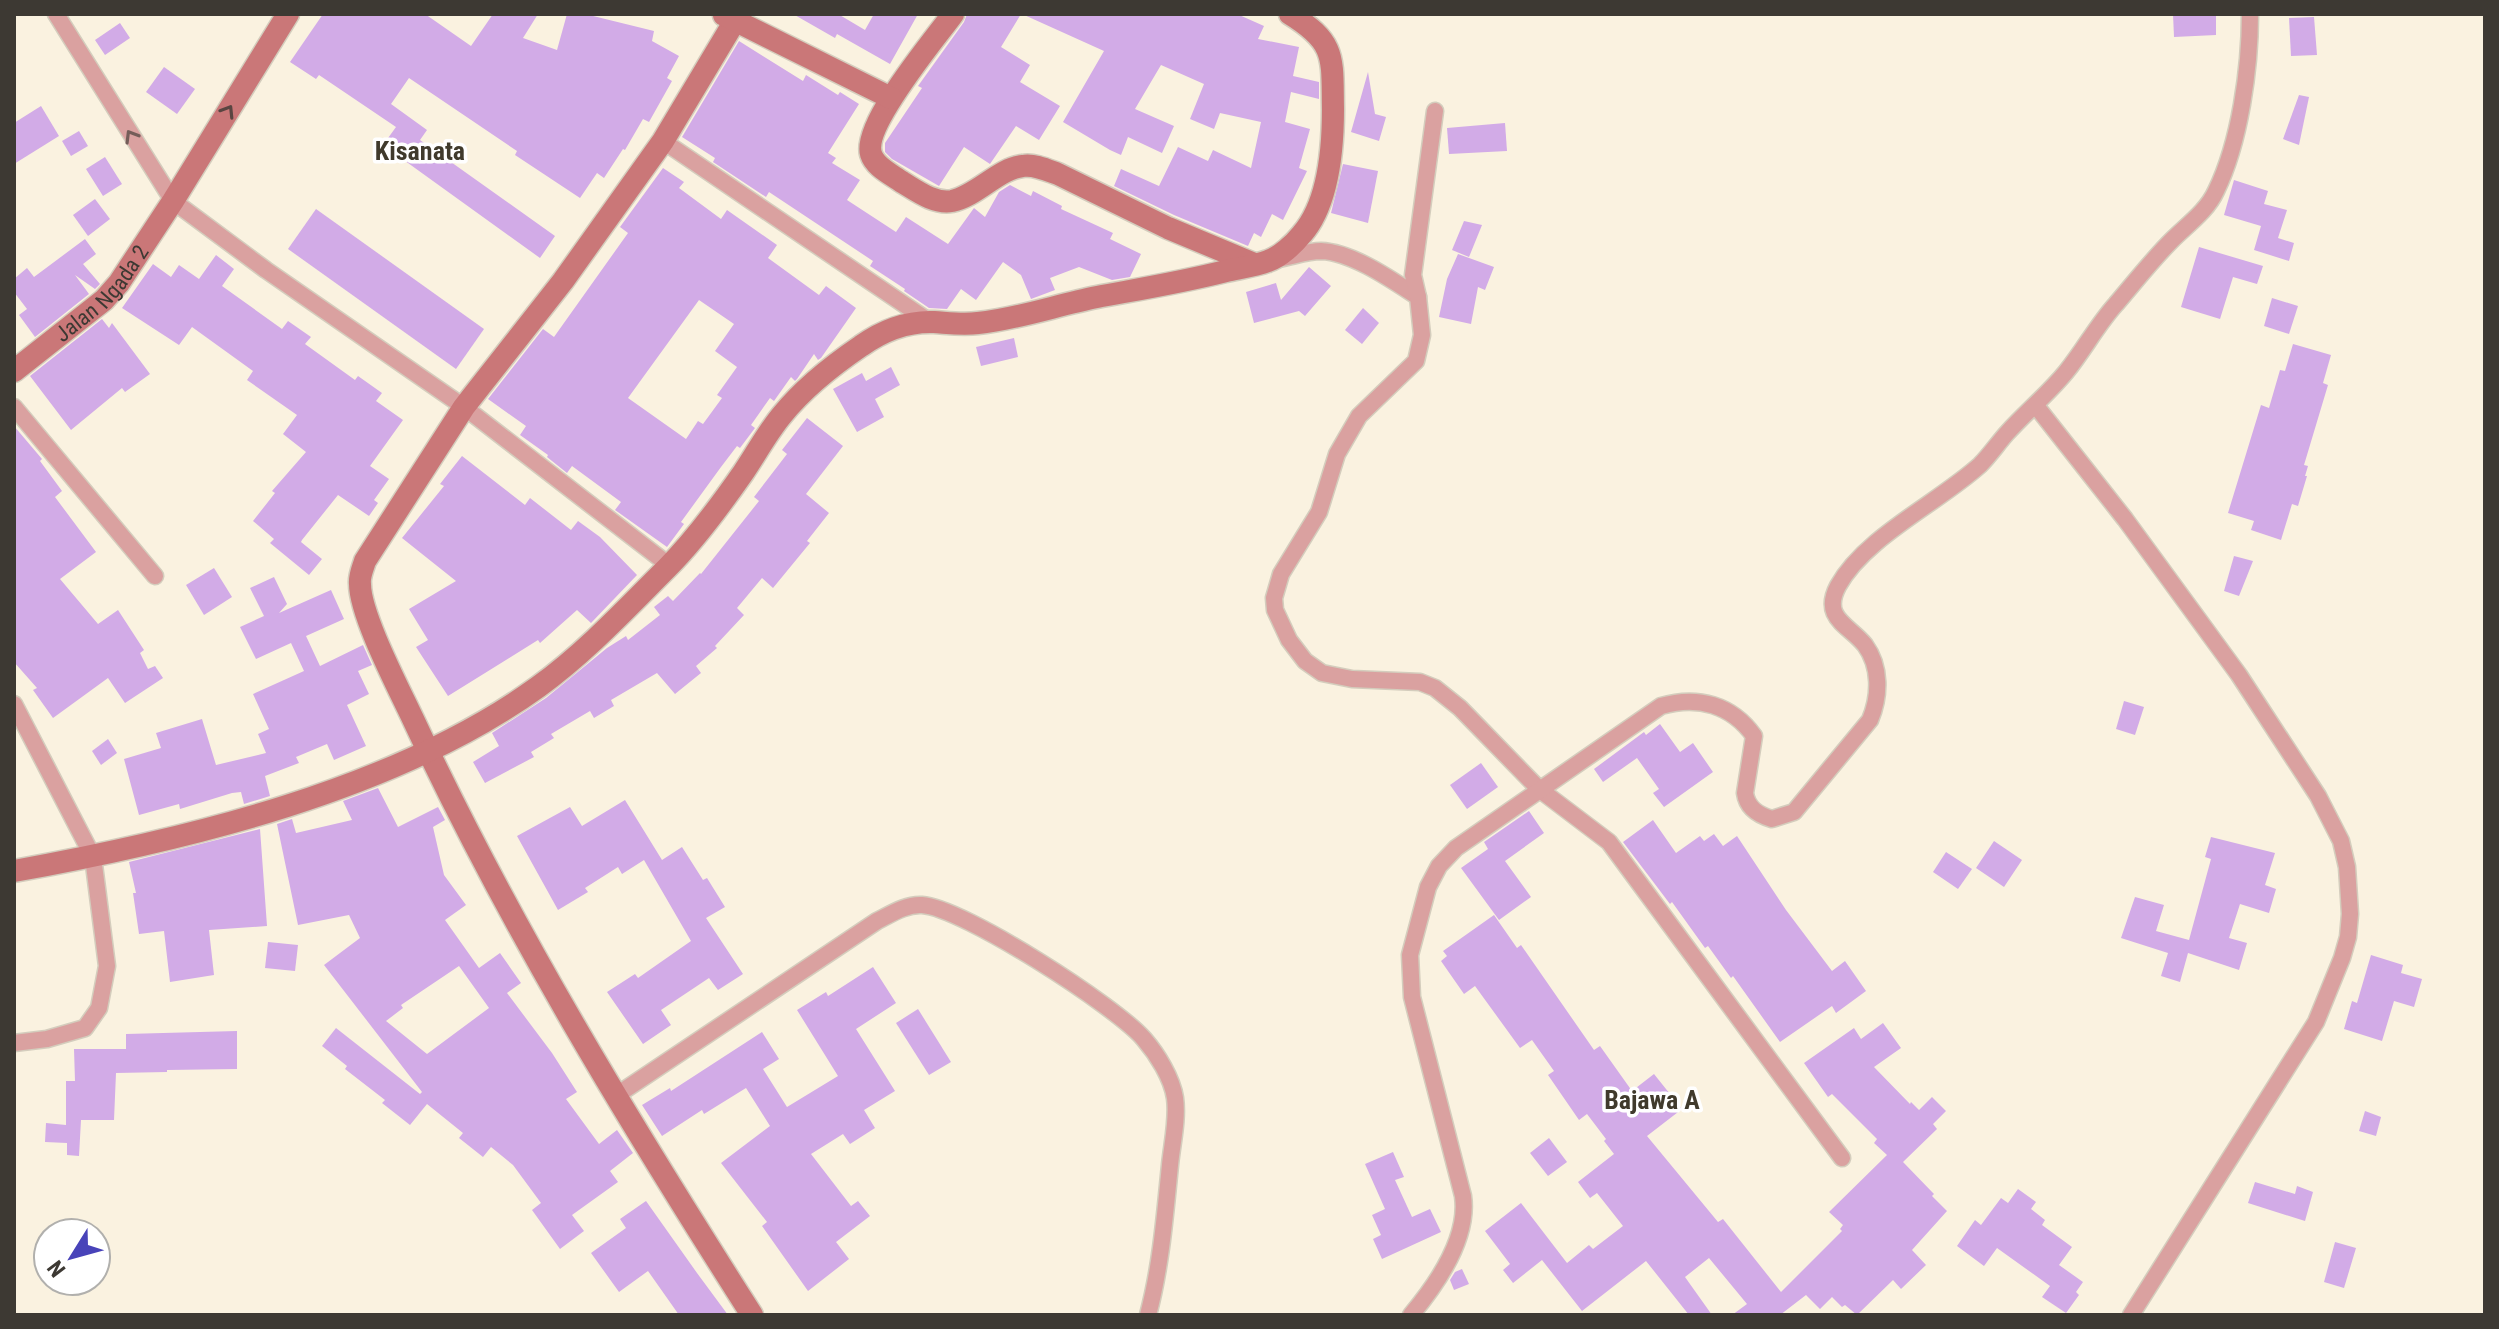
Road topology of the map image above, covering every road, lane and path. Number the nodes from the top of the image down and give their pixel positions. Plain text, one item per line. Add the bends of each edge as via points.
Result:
1 (56, 14) edge
2 (288, 14) edge
3 (953, 14) edge
4 (1290, 14) edge
5 (2250, 14) edge
6 (732, 16) edge
7 (891, 98) junction
8 (1435, 111) dead end
9 (663, 141) junction
10 (173, 201) junction
11 (1263, 262) junction
12 (1418, 297) junction
13 (930, 322) junction
14 (14, 371) edge
15 (2036, 406) junction
16 (14, 407) edge
17 (464, 407) junction
18 (670, 566) junction
19 (155, 576) dead end
20 (14, 704) edge
21 (427, 750) junction
22 (1539, 789) junction
23 (93, 857) junction
24 (14, 871) edge
25 (14, 1043) edge
26 (614, 1097) junction
27 (1842, 1158) dead end
28 (752, 1315) edge
29 (1148, 1315) edge
30 (1411, 1315) edge
31 (2131, 1315) edge

10 -> 1 street
10 -> 2 street, Jalan Ngada 2
3 - 7 street
4 - 11 street via 1320,36 1329,51 1330,154 1317,213 1302,235
5 - 15 street via 2241,104 2224,175 2211,201 2115,305
6 - 7 street
6 - 9 street
7 - 11 street via 872,138 873,158 932,199 963,198 1014,168 1039,167 1168,228
8 - 12 street via 1413,275
9 - 13 street
9 - 17 street
10 - 14 street, Jalan Ngada 2 via 104,300
10 - 17 street
11 - 12 street via 1321,251 1340,255
11 - 13 street via 996,320
12 - 22 street via 1422,335 1416,361 1359,416 1347,436 1319,512 1281,574 1275,610 1296,651 1322,673 1435,688
13 - 18 street via 878,335 806,390 784,411
15 - 22 street via 1982,463 1894,529 1838,586 1833,598 1839,622 1873,658 1876,705 1870,720 1794,812 1772,819 1754,811 1745,793 1754,736 1733,712 1705,702 1661,706
15 - 31 street via 2239,675 2318,796 2341,841 2347,867 2348,937 2316,1022
16 - 19 street
17 - 18 street
17 - 21 street via 365,561 360,584 373,629
18 - 21 street via 537,688
20 - 23 street
21 - 23 street via 298,802
21 - 26 street
22 - 27 street via 1609,842
22 - 30 street via 1439,866 1417,920 1410,955 1412,997 1465,1218 1447,1262
23 - 24 street
23 - 25 street via 107,966 99,1008 85,1028
26 - 28 street
26 - 29 street via 877,921 909,906 957,915 1106,1006 1143,1037 1159,1061 1175,1097 1174,1127 1158,1280

